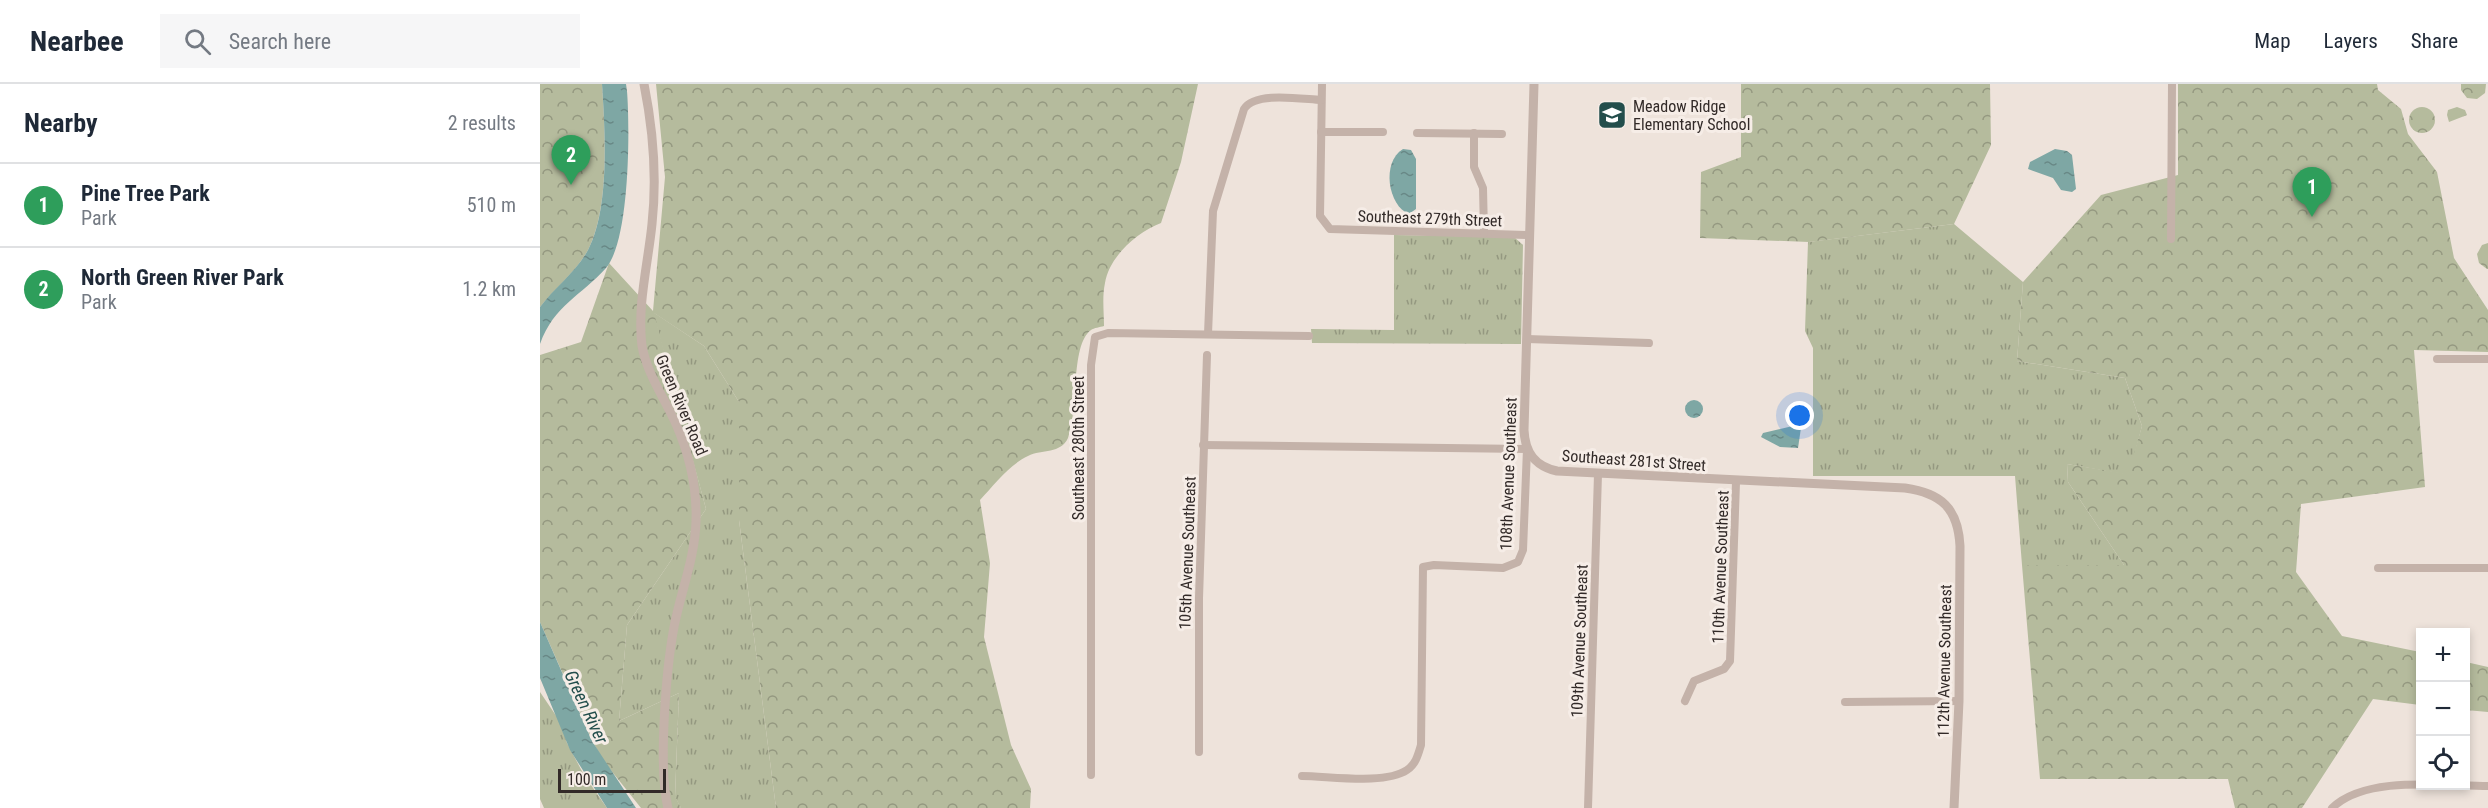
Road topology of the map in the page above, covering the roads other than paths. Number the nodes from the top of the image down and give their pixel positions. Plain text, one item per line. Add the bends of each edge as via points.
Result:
1 (644, 84) edge
2 (1322, 84) edge
3 (1534, 84) edge
4 (2172, 84) edge
5 (1321, 100) junction
6 (1321, 132) junction
7 (1383, 132) dead end
8 (1417, 133) dead end
9 (1474, 133) junction
10 (1502, 134) dead end
11 (1484, 233) junction
12 (1530, 235) junction
13 (2171, 239) dead end
14 (1208, 334) junction
15 (1310, 336) dead end
16 (1527, 339) junction
17 (1649, 343) dead end
18 (1207, 355) dead end
19 (2437, 359) dead end
20 (2488, 359) edge
21 (1203, 445) junction
22 (1527, 449) junction
23 (1598, 474) junction
24 (1736, 482) junction
25 (1953, 515) joint
26 (2378, 568) dead end
27 (2488, 568) edge
28 (1685, 701) dead end
29 (1959, 701) junction
30 (1845, 702) dead end
31 (1199, 752) dead end
32 (1091, 775) dead end
33 (1302, 776) dead end
34 (2488, 786) edge
35 (668, 808) edge
36 (1588, 808) edge
37 (1954, 808) edge
38 (2332, 808) edge

1 - 35 street, Green River Road via 654,191 642,303 643,347 648,368 688,456 696,507 694,553 674,627 669,669 664,776
2 - 5 street
3 - 12 street, 108th Avenue Southeast
4 - 13 street
5 - 6 street
5 - 14 street via 1262,98 1248,103 1213,211
6 - 7 street
6 - 11 street, Southeast 279th Street via 1320,216 1330,229
8 - 9 street
9 - 10 street
9 - 11 street via 1475,171 1483,188
11 - 12 street, Southeast 279th Street
12 - 16 street, 108th Avenue Southeast
14 - 15 street, Southeast 280th Street
14 - 32 street, Southeast 280th Street via 1108,333 1099,334 1093,343
16 - 17 street
16 - 22 street, 108th Avenue Southeast
18 - 21 street, 105th Avenue Southeast
19 - 20 street
21 - 22 street
21 - 31 street, 105th Avenue Southeast
22 - 23 street, Southeast 281st Street via 1532,459 1546,469
22 - 33 street, 108th Avenue Southeast via 1523,550 1518,562 1503,568 1423,567 1417,759 1407,770 1382,777
23 - 24 street, Southeast 281st Street
23 - 36 street, 109th Avenue Southeast
24 - 25 street, Southeast 281st Street via 1919,490 1941,499
24 - 28 street, 110th Avenue Southeast via 1730,661 1724,669 1694,681
25 - 29 street, 112th Avenue Southeast via 1960,546
26 - 27 street
29 - 30 street
29 - 37 street, 112th Avenue Southeast
34 - 38 street via 2370,789

